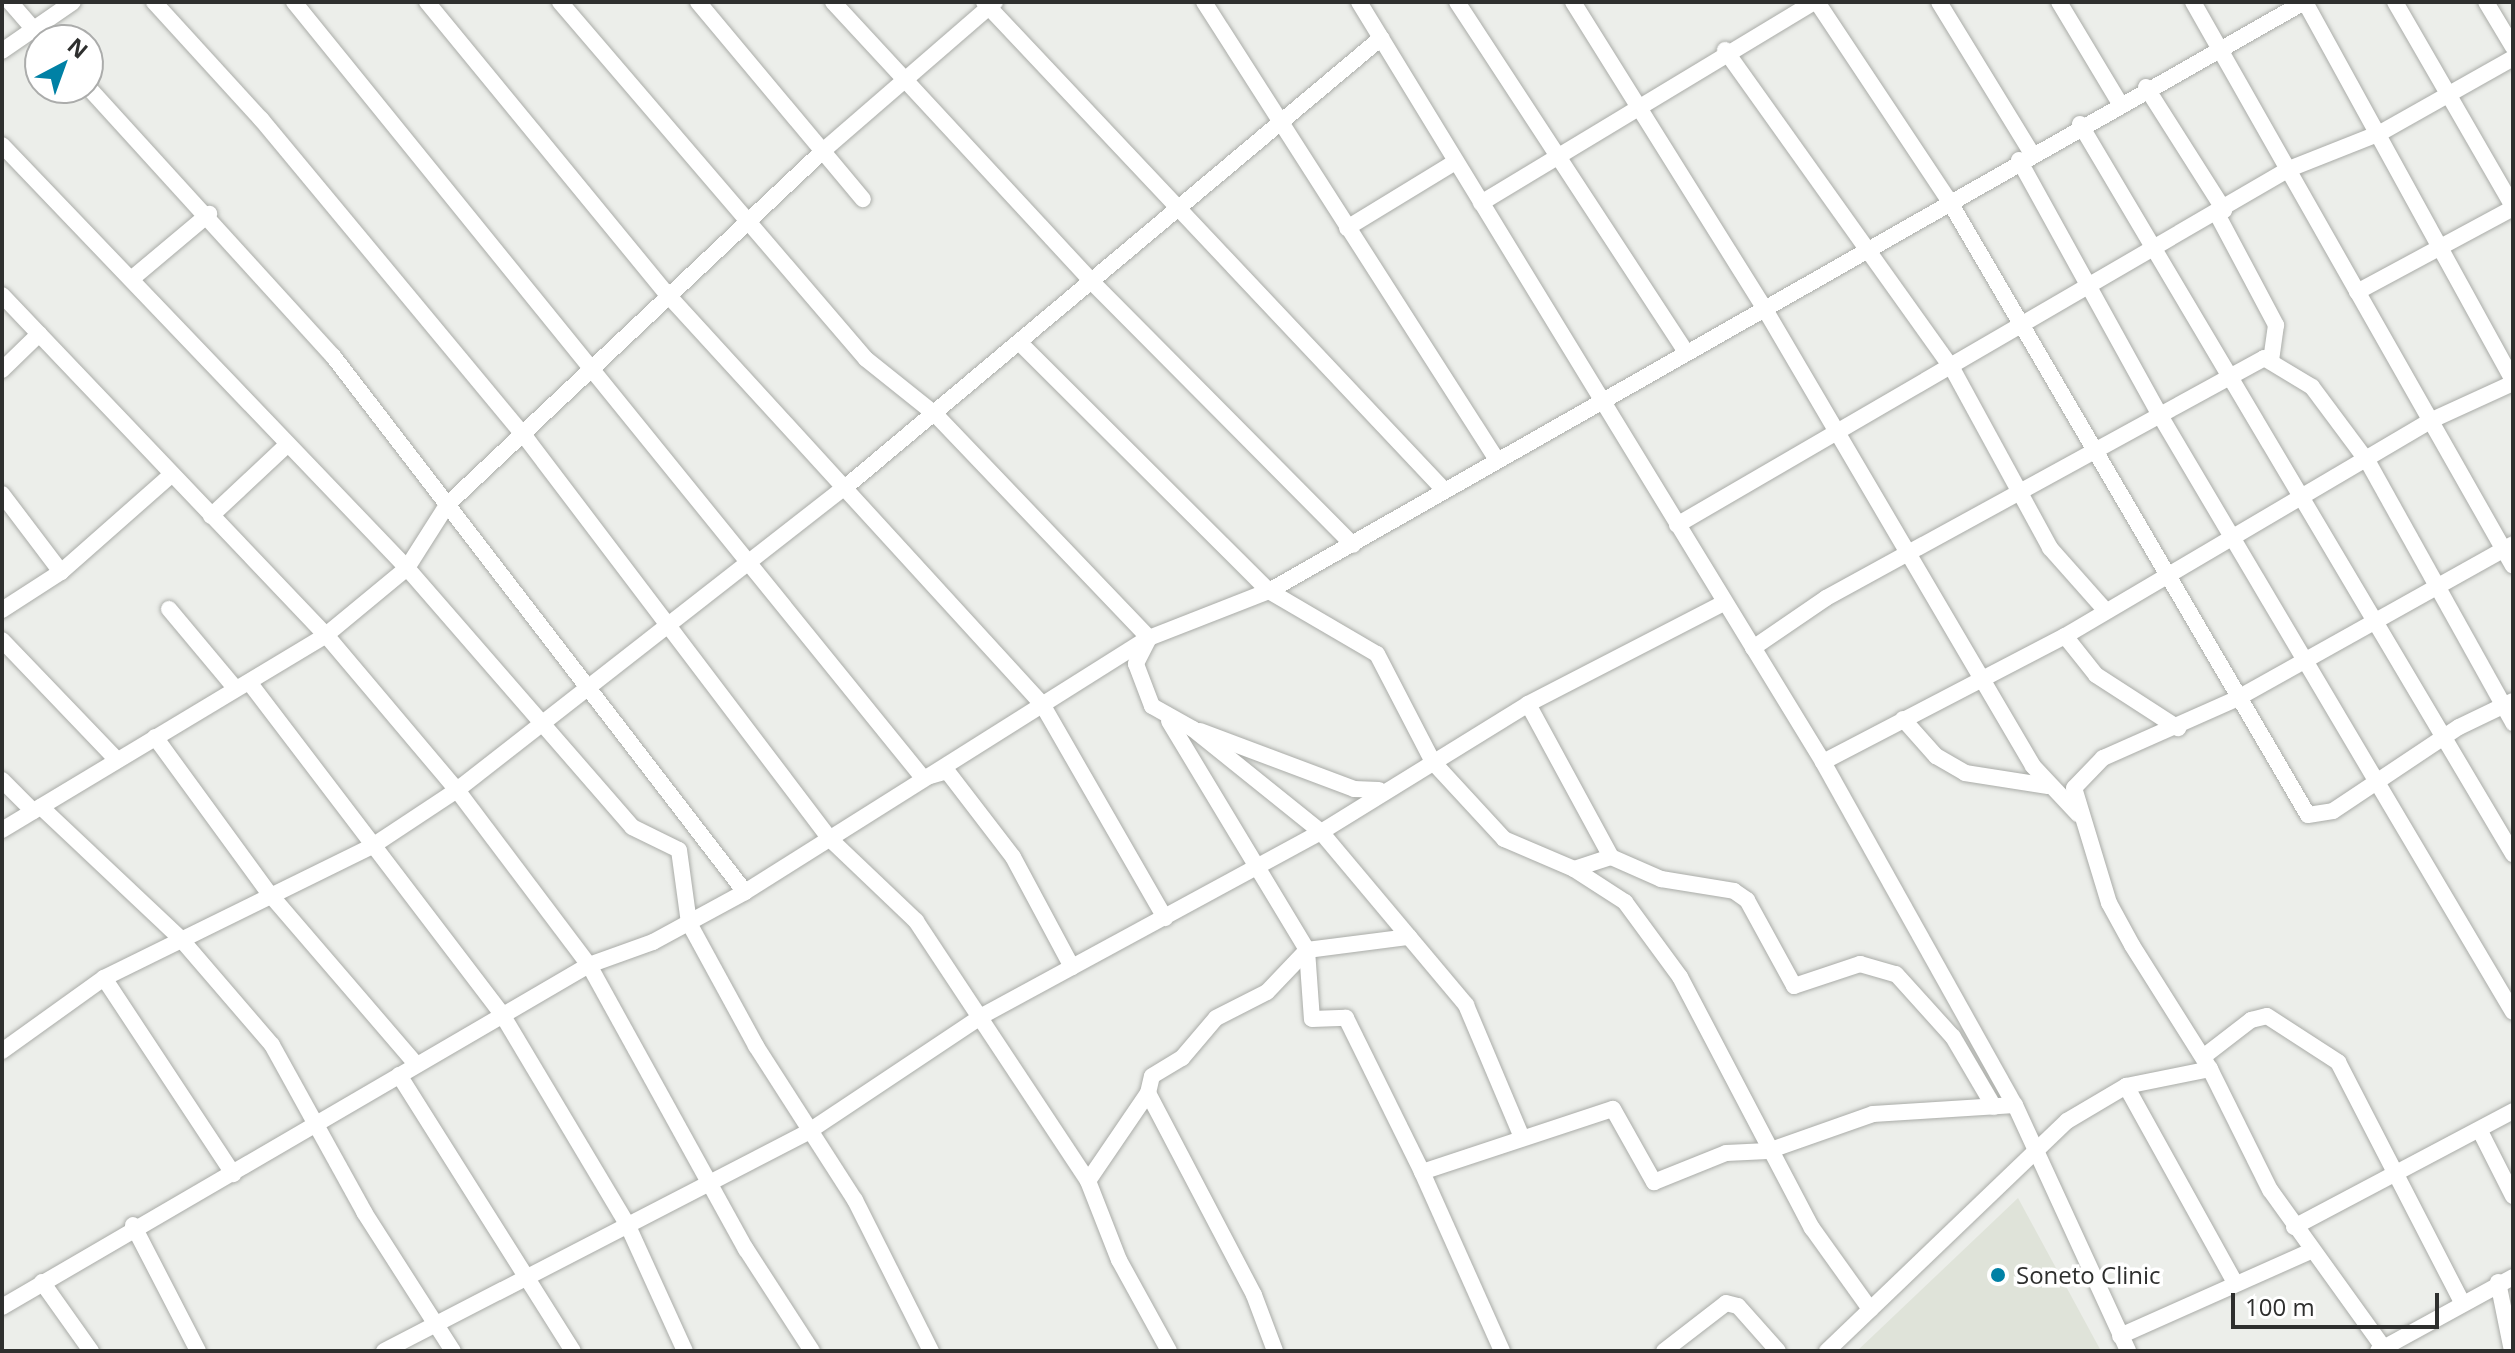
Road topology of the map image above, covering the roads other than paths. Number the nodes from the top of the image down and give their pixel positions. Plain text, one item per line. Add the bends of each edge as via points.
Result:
1 (10, 2) edge
2 (73, 2) edge
3 (154, 2) edge
4 (294, 2) edge
5 (427, 2) edge
6 (560, 2) edge
7 (698, 2) edge
8 (833, 2) edge
9 (1204, 2) edge
10 (1359, 2) edge
11 (1457, 2) edge
12 (1573, 2) edge
13 (1815, 2) edge
14 (1939, 2) edge
15 (2059, 2) edge
16 (2193, 2) edge
17 (2304, 2) edge
18 (2395, 2) edge
19 (2486, 2) edge
20 (989, 4) edge
21 (29, 24) edge
22 (50, 24) edge
23 (1381, 38) junction
24 (24, 41) edge
25 (2220, 45) junction
26 (2513, 47) edge
27 (1725, 50) junction
28 (2, 51) edge
29 (2513, 58) edge
30 (905, 80) junction
31 (2146, 87) junction
32 (2450, 94) junction
33 (2119, 102) junction
34 (104, 104) edge
35 (1637, 105) junction
36 (2080, 124) junction
37 (1281, 125) junction
38 (2380, 133) junction
39 (2, 145) edge
40 (825, 149) junction
41 (1558, 156) junction
42 (2025, 156) junction
43 (1455, 162) junction
44 (2289, 169) junction
45 (863, 199) dead end
46 (1948, 199) junction
47 (1481, 203) junction
48 (2513, 207) edge
49 (1176, 209) junction
50 (2220, 212) junction
51 (209, 214) junction
52 (749, 224) junction
53 (1347, 228) junction
54 (1868, 245) junction
55 (2151, 251) junction
56 (2439, 253) junction
57 (135, 276) junction
58 (1093, 283) junction
59 (2089, 291) junction
60 (2357, 292) junction
61 (667, 294) junction
62 (2, 295) edge
63 (1763, 306) junction
64 (2020, 330) junction
65 (39, 334) junction
66 (1020, 343) junction
67 (1686, 352) junction
68 (2271, 359) junction
69 (1952, 368) junction
70 (2, 370) edge
71 (593, 373) junction
72 (2226, 376) junction
73 (2513, 382) edge
74 (1602, 403) junction
75 (2158, 412) junction
76 (935, 414) junction
77 (2430, 421) junction
78 (1838, 432) junction
79 (526, 438) junction
80 (287, 445) junction
81 (2091, 448) junction
82 (1497, 460) junction
83 (2368, 462) junction
84 (171, 475) junction
85 (848, 485) junction
86 (1444, 490) junction
87 (2019, 491) junction
88 (2, 494) edge
89 (2300, 501) junction
90 (447, 505) junction
91 (211, 516) junction
92 (1677, 525) junction
93 (2232, 539) junction
94 (1353, 545) junction
95 (2508, 546) edge
96 (1910, 554) junction
97 (748, 566) junction
98 (2513, 566) edge
99 (407, 568) junction
100 (61, 572) junction
101 (2164, 575) junction
102 (2434, 589) junction
103 (1269, 591) junction
104 (1724, 603) junction
105 (169, 609) dead end
106 (2, 610) edge
107 (2106, 611) junction
108 (2374, 625) junction
109 (673, 627) junction
110 (326, 635) junction
111 (2065, 636) junction
112 (1149, 638) junction
113 (2, 640) edge
114 (1753, 648) junction
115 (2304, 660) junction
116 (1984, 677) junction
117 (588, 682) junction
118 (243, 686) junction
119 (2236, 699) junction
120 (1042, 704) junction
121 (1528, 704) junction
122 (2508, 704) edge
123 (1903, 719) junction
124 (1169, 721) junction
125 (2513, 723) edge
126 (537, 726) junction
127 (2178, 728) junction
128 (1193, 729) junction
129 (155, 737) junction
130 (2442, 738) junction
131 (116, 759) junction
132 (1433, 762) junction
133 (1823, 762) junction
134 (923, 778) junction
135 (2, 780) edge
136 (2048, 786) junction
137 (2377, 787) junction
138 (457, 790) junction
139 (1379, 790) junction
140 (37, 809) junction
141 (2078, 814) junction
142 (2, 830) edge
143 (1321, 832) junction
144 (830, 839) junction
145 (374, 845) junction
146 (2513, 854) edge
147 (1611, 857) junction
148 (1255, 869) junction
149 (1574, 869) junction
150 (268, 892) junction
151 (745, 892) junction
152 (1165, 918) junction
153 (689, 923) junction
154 (1409, 937) junction
155 (180, 938) junction
156 (1307, 950) junction
157 (589, 965) junction
158 (1072, 967) junction
159 (104, 978) junction
160 (2513, 1012) edge
161 (503, 1016) junction
162 (982, 1016) junction
163 (2, 1051) edge
164 (2206, 1063) junction
165 (416, 1064) junction
166 (399, 1075) junction
167 (2126, 1086) junction
168 (1148, 1093) junction
169 (2015, 1105) junction
170 (1994, 1107) junction
171 (2513, 1111) edge
172 (319, 1122) junction
173 (2480, 1131) junction
174 (808, 1132) junction
175 (1521, 1135) junction
176 (2035, 1149) junction
177 (1768, 1151) junction
178 (1422, 1172) junction
179 (2398, 1173) junction
180 (233, 1174) junction
181 (710, 1178) junction
182 (1088, 1181) junction
183 (2513, 1196) edge
184 (133, 1225) junction
185 (628, 1226) junction
186 (2294, 1227) junction
187 (2309, 1252) junction
188 (528, 1275) junction
189 (2506, 1280) edge
190 (2234, 1281) junction
191 (42, 1282) junction
192 (2461, 1300) junction
193 (2, 1307) edge
194 (1870, 1309) junction
195 (435, 1325) junction
196 (2124, 1343) edge
197 (2380, 1349) edge
198 (91, 1351) edge
199 (198, 1351) edge
200 (384, 1351) edge
201 (453, 1351) edge
202 (573, 1351) edge
203 (685, 1351) edge
204 (812, 1351) edge
205 (931, 1351) edge
206 (1169, 1351) edge
207 (1275, 1351) edge
208 (1502, 1351) edge
209 (1664, 1351) edge
210 (1778, 1351) edge
211 (1827, 1351) edge
212 (2512, 1351) edge

1 - 21 street
2 - 22 street
3 - 79 street via 261,119
4 - 71 street
5 - 61 street
6 - 52 street
7 - 40 street
8 - 30 street
9 - 37 street
10 - 23 street
11 - 41 street
12 - 35 street
13 - 27 street
13 - 46 street
14 - 42 street
15 - 33 street
16 - 25 street
17 - 25 street
17 - 38 street
18 - 32 street
19 - 26 street
20 - 30 street
20 - 49 street
23 - 37 street
23 - 43 street
24 - 28 street
25 - 31 street
25 - 44 street
27 - 35 street
27 - 54 street
29 - 32 street
30 - 40 street
30 - 58 street
31 - 33 street
31 - 50 street
32 - 38 street
32 - 48 street
33 - 36 street
34 - 51 street
35 - 41 street
35 - 63 street
36 - 42 street
36 - 55 street
37 - 49 street
37 - 53 street
38 - 44 street
38 - 56 street
39 - 57 street
40 - 45 street
40 - 52 street
41 - 47 street
41 - 67 street
42 - 46 street
42 - 59 street
43 - 47 street
43 - 53 street
44 - 50 street
44 - 60 street
46 - 54 street
46 - 64 street
47 - 74 street
48 - 56 street
49 - 58 street
49 - 86 street
50 - 55 street
50 - 68 street via 2276,325
51 - 57 street
51 - 90 street
52 - 61 street
52 - 76 street via 866,359
53 - 82 street
54 - 63 street
54 - 69 street
55 - 59 street
55 - 72 street
56 - 60 street
56 - 73 street
57 - 80 street
58 - 66 street
58 - 94 street
59 - 64 street
59 - 75 street
60 - 77 street
61 - 71 street
61 - 85 street
62 - 65 street
63 - 67 street
63 - 78 street
64 - 69 street
64 - 81 street
65 - 70 street
65 - 84 street
66 - 76 street
66 - 103 street
67 - 74 street
68 - 72 street
68 - 83 street via 2312,387
69 - 78 street
69 - 87 street
71 - 79 street
71 - 97 street
72 - 75 street
72 - 89 street
73 - 77 street
74 - 82 street
74 - 92 street
75 - 81 street
75 - 93 street
76 - 85 street
76 - 112 street
77 - 83 street
77 - 95 street
78 - 92 street
78 - 96 street
79 - 90 street
79 - 109 street
80 - 91 street
80 - 99 street
81 - 87 street
81 - 101 street
82 - 86 street
83 - 89 street
83 - 102 street
84 - 91 street
84 - 100 street
85 - 97 street
85 - 120 street
86 - 94 street
87 - 96 street
87 - 107 street via 2067,571
88 - 100 street
89 - 93 street
89 - 108 street
90 - 99 street
90 - 117 street
91 - 110 street
92 - 104 street
93 - 101 street
93 - 115 street
94 - 103 street
95 - 98 street
95 - 102 street
96 - 114 street
96 - 116 street
97 - 109 street
97 - 134 street
99 - 110 street
99 - 126 street
100 - 106 street
101 - 107 street
101 - 119 street
102 - 108 street
102 - 122 street
103 - 112 street
103 - 132 street via 1377,654
104 - 114 street
104 - 121 street
105 - 118 street
107 - 111 street
108 - 115 street
108 - 130 street
109 - 117 street
109 - 144 street
110 - 118 street
110 - 138 street
111 - 116 street
111 - 127 street via 2096,675
112 - 120 street
112 - 124 street via 1136,664 1152,706
113 - 131 street
114 - 133 street
115 - 119 street
115 - 137 street
116 - 123 street
116 - 136 street
117 - 126 street
117 - 151 street
118 - 129 street
118 - 145 street
119 - 127 street
119 - 137 street via 2308,815 2333,811
120 - 134 street
120 - 152 street
121 - 132 street
121 - 147 street
122 - 125 street
122 - 130 street
123 - 133 street
123 - 136 street via 1936,756 1965,773
124 - 128 street
124 - 148 street
126 - 138 street
126 - 153 street via 632,827 679,850
127 - 141 street via 2103,758 2074,788
128 - 139 street via 1354,789
128 - 143 street
129 - 131 street
129 - 150 street
130 - 137 street
130 - 146 street
131 - 140 street
132 - 139 street
132 - 149 street via 1504,839
133 - 169 street
134 - 144 street
134 - 158 street via 947,771 1013,857
135 - 140 street
136 - 141 street
137 - 160 street
138 - 145 street
138 - 157 street
139 - 143 street
140 - 142 street
140 - 155 street
141 - 164 street via 2093,836 2109,903
143 - 148 street
143 - 154 street
144 - 151 street
144 - 162 street via 916,921
145 - 150 street
145 - 161 street
147 - 149 street
147 - 170 street via 1661,879 1720,886 1747,900 1794,986 1860,964 1896,974 1953,1037
148 - 152 street
148 - 156 street
149 - 177 street via 1625,902 1680,977
150 - 155 street
150 - 165 street
151 - 153 street
152 - 158 street
153 - 157 street
153 - 174 street
154 - 156 street
154 - 175 street via 1466,1005
155 - 159 street
155 - 172 street via 272,1045
156 - 168 street via 1267,992 1216,1018 1182,1058 1152,1076
156 - 178 street via 1312,1019 1346,1018
157 - 161 street
157 - 181 street
158 - 162 street
159 - 163 street
159 - 180 street
161 - 165 street
161 - 185 street
162 - 174 street
162 - 182 street
164 - 167 street
164 - 179 street via 2259,1016 2299,1032 2338,1062
164 - 186 street
165 - 166 street
166 - 172 street
166 - 188 street
167 - 176 street
167 - 190 street
168 - 182 street
168 - 207 street via 1254,1295
169 - 170 street
169 - 176 street
170 - 177 street via 1873,1114
171 - 173 street
172 - 180 street
172 - 195 street
173 - 179 street
173 - 183 street
174 - 181 street
174 - 205 street via 855,1200
175 - 177 street via 1613,1109 1654,1182 1726,1153
175 - 178 street
176 - 194 street
176 - 196 street
177 - 194 street
178 - 208 street
179 - 186 street
179 - 192 street
180 - 184 street
181 - 185 street
181 - 204 street
182 - 206 street via 1119,1260
184 - 191 street
184 - 199 street
185 - 188 street
185 - 203 street
186 - 187 street
187 - 190 street
187 - 197 street
188 - 195 street
188 - 202 street
189 - 192 street
189 - 212 street
190 - 196 street
191 - 193 street
191 - 198 street
192 - 197 street
194 - 211 street
195 - 200 street
195 - 201 street
209 - 210 street via 1726,1303 1738,1306

